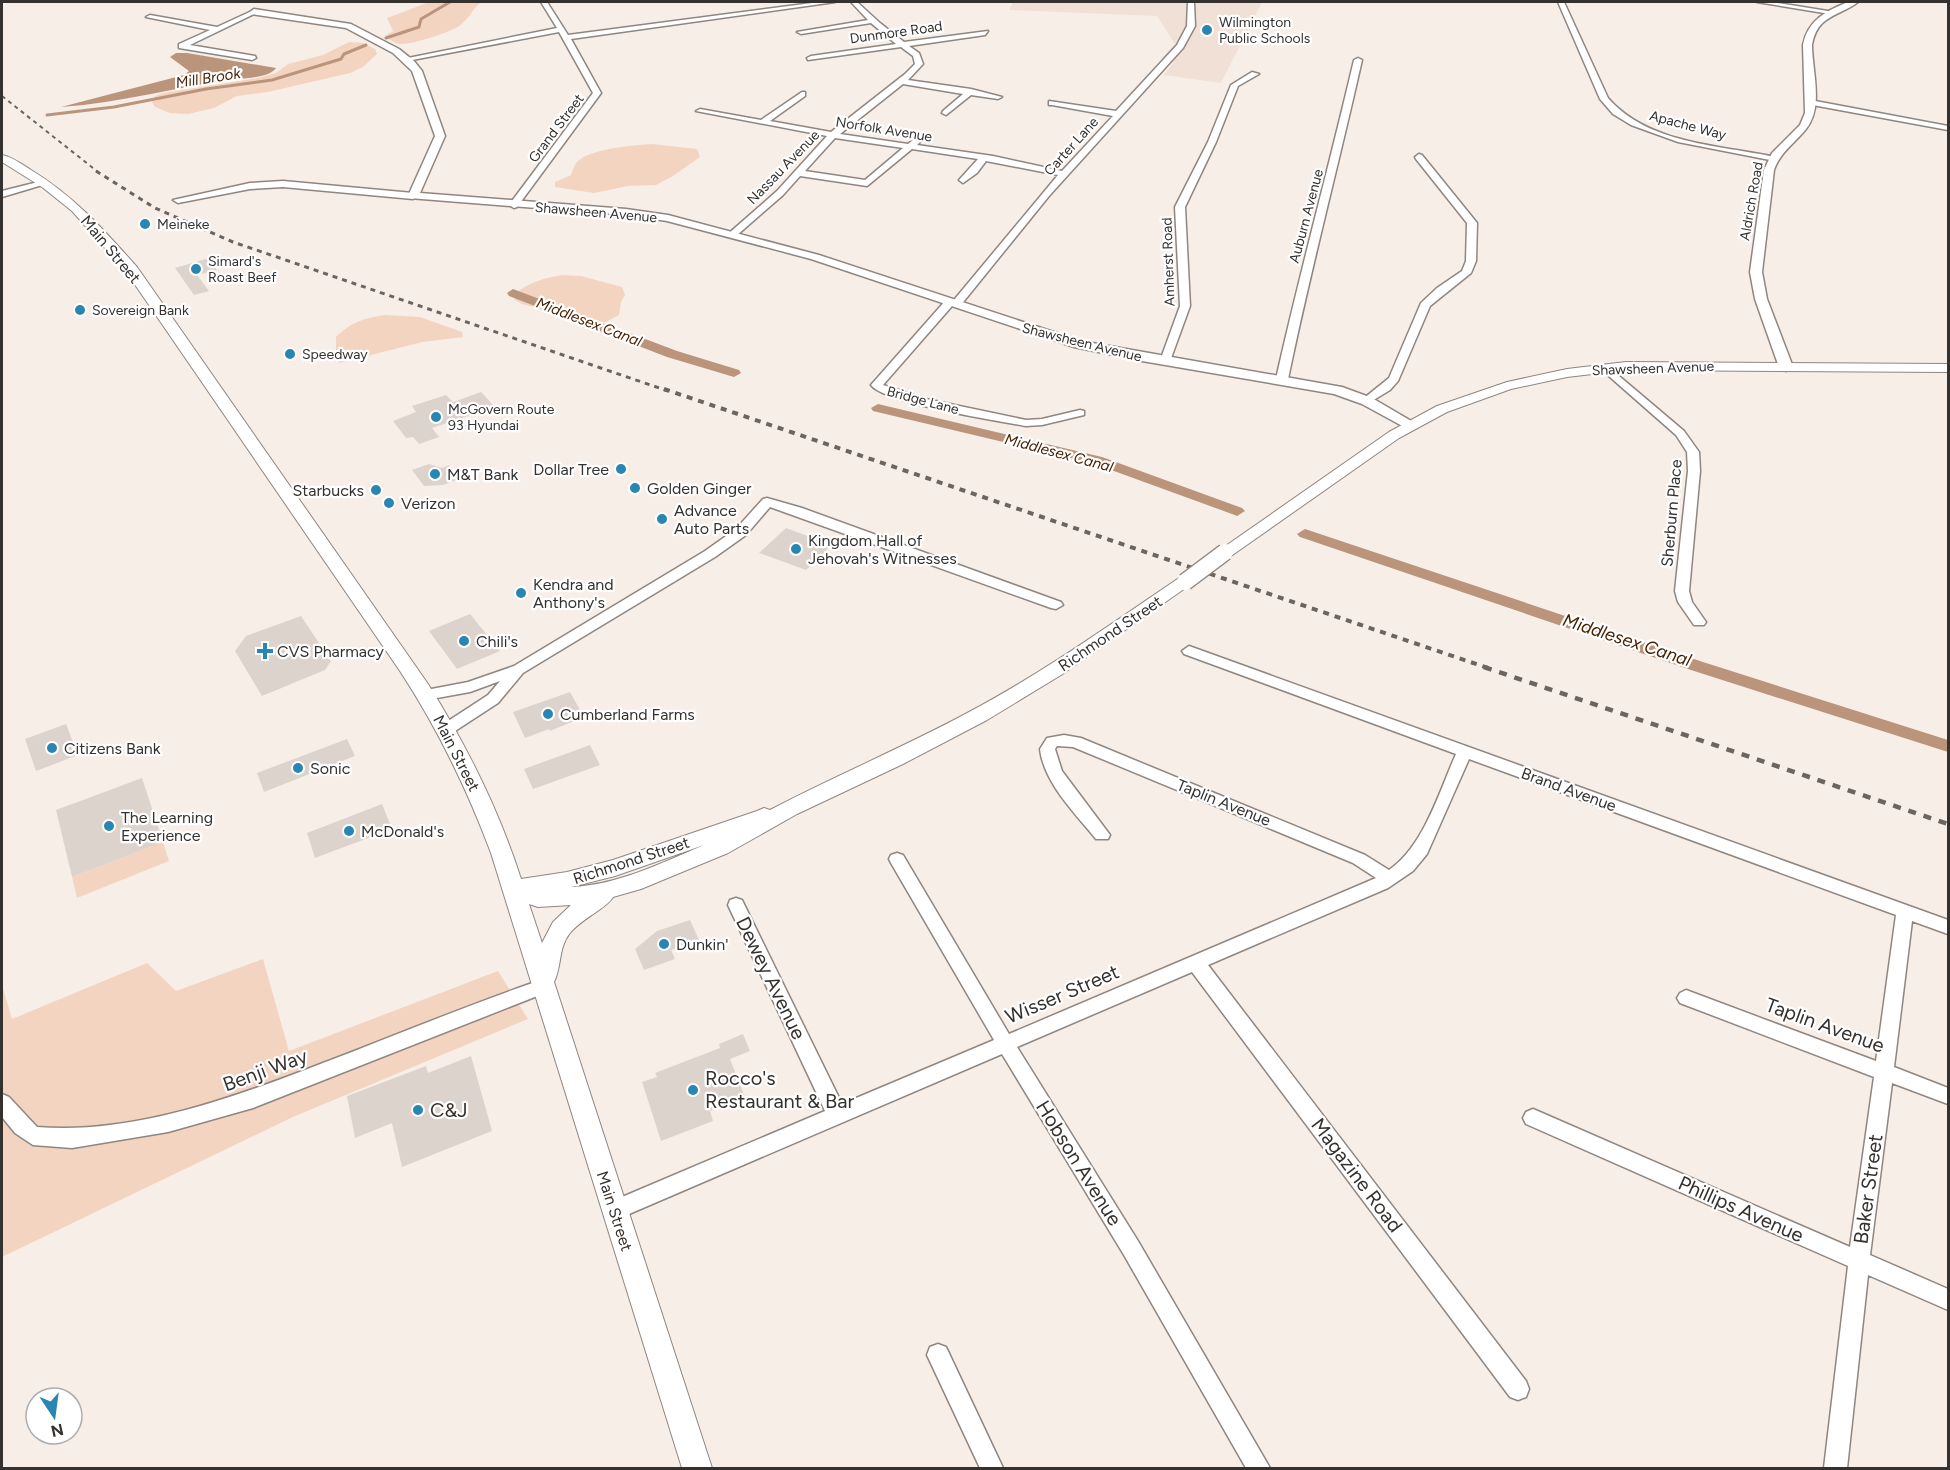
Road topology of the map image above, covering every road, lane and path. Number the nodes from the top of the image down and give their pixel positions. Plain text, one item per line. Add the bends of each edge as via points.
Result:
1 (544, 2) edge
2 (832, 2) edge
3 (854, 2) edge
4 (1191, 2) edge
5 (1562, 2) edge
6 (1760, 2) edge
7 (1854, 2) edge
8 (271, 4) dead end
9 (254, 12) junction
10 (1830, 12) junction
11 (150, 17) dead end
12 (873, 21) junction
13 (216, 29) junction
14 (561, 29) junction
15 (494, 32) dead end
16 (801, 32) dead end
17 (985, 33) dead end
18 (567, 37) junction
19 (497, 41) junction
20 (902, 44) junction
21 (252, 58) dead end
22 (812, 58) dead end
23 (407, 59) junction
24 (1358, 60) dead end
25 (1255, 74) dead end
26 (902, 81) junction
27 (970, 91) junction
28 (802, 94) dead end
29 (998, 97) dead end
30 (1810, 102) junction
31 (1052, 103) dead end
32 (700, 111) dead end
33 (946, 113) dead end
34 (1118, 114) junction
35 (763, 122) junction
36 (1948, 128) edge
37 (833, 135) junction
38 (921, 137) dead end
39 (910, 147) junction
40 (2, 158) edge
41 (984, 158) junction
42 (1419, 158) dead end
43 (1772, 159) junction
44 (799, 173) junction
45 (1064, 174) junction
46 (963, 180) dead end
47 (45, 183) junction
48 (2, 194) edge
49 (413, 196) junction
50 (178, 200) dead end
51 (514, 205) junction
52 (733, 234) junction
53 (953, 303) junction
54 (1165, 361) junction
55 (1786, 367) junction
56 (1606, 368) junction
57 (1948, 368) edge
58 (1282, 379) junction
59 (1367, 401) junction
60 (1080, 413) dead end
61 (1411, 425) junction
62 (1056, 604) dead end
63 (1699, 622) dead end
64 (1189, 651) dead end
65 (519, 669) junction
66 (426, 695) junction
67 (447, 729) junction
68 (1465, 751) junction
69 (790, 809) junction
70 (1102, 835) dead end
71 (897, 859) dead end
72 (1390, 879) junction
73 (633, 883) junction
74 (513, 889) junction
75 (736, 906) dead end
76 (1905, 911) junction
77 (1948, 927) edge
78 (1196, 962) junction
79 (544, 986) junction
80 (1686, 998) dead end
81 (1005, 1042) junction
82 (1884, 1070) junction
83 (1948, 1096) edge
84 (2, 1103) edge
85 (837, 1115) junction
86 (1533, 1118) dead end
87 (615, 1210) junction
88 (1859, 1260) junction
89 (1948, 1300) edge
90 (938, 1355) dead end
91 (1518, 1389) dead end
92 (697, 1468) edge
93 (992, 1468) edge
94 (1259, 1468) edge
95 (1836, 1468) edge

1 - 14 street, Grand Street
2 - 18 street
3 - 12 street, Nassau Avenue
4 - 34 street, Carter Lane via 1192,20 1187,36
5 - 43 street, Apache Way via 1604,99 1613,111 1668,137
6 - 10 street
7 - 10 street, Aldrich Road
8 - 9 street
9 - 13 street
9 - 23 street via 348,26
10 - 30 street, Aldrich Road via 1817,20 1807,43
11 - 13 street
12 - 16 street
12 - 20 street, Nassau Avenue
13 - 21 street via 182,46
14 - 18 street, Grand Street
14 - 19 street
15 - 19 street
17 - 20 street, Dunmore Road
18 - 51 street, Grand Street via 597,93
19 - 23 street
20 - 22 street, Dunmore Road
20 - 26 street, Nassau Avenue via 920,61
23 - 49 street via 419,75 440,136
24 - 58 street, Auburn Avenue via 1326,199 1300,289
25 - 54 street, Amherst Road via 1235,85 1180,207 1185,306
26 - 27 street
26 - 37 street, Nassau Avenue
27 - 29 street
27 - 33 street
28 - 35 street
30 - 36 street
30 - 43 street, Aldrich Road via 1809,117 1803,127
31 - 34 street
32 - 35 street, Norfolk Avenue
34 - 45 street, Carter Lane
35 - 37 street, Norfolk Avenue
37 - 39 street, Norfolk Avenue
37 - 44 street, Nassau Avenue
38 - 39 street
39 - 41 street, Norfolk Avenue
39 - 44 street via 867,183
40 - 47 main road, Main Street
41 - 45 street, Norfolk Avenue
41 - 46 street
42 - 59 street via 1472,223 1472,261 1466,273 1425,305 1394,379
43 - 55 street, Aldrich Road via 1756,272 1761,299
44 - 52 street, Nassau Avenue
45 - 53 street, Carter Lane
47 - 48 street
47 - 66 main road, Main Street via 85,216 132,270
49 - 50 street, Shawsheen Avenue via 272,184
49 - 51 street, Shawsheen Avenue
51 - 52 street, Shawsheen Avenue via 640,214
52 - 53 street, Shawsheen Avenue
53 - 54 street, Shawsheen Avenue via 1059,339
53 - 60 street, Bridge Lane via 879,381 880,389 1030,423
54 - 58 street, Shawsheen Avenue
55 - 56 main road, Shawsheen Avenue
55 - 57 main road, Shawsheen Avenue
56 - 61 main road, Shawsheen Avenue via 1507,386 1458,402
56 - 63 street, Sherburn Place via 1680,433 1693,452 1682,591
58 - 59 street, Shawsheen Avenue via 1337,390
59 - 61 street, Shawsheen Avenue
61 - 69 main road, Richmond Street, bridge via 1054,671 980,716
62 - 65 street via 767,502 727,543
64 - 68 street, Brand Avenue
65 - 66 street via 470,687
65 - 67 street via 493,699
66 - 67 main road, Main Street
67 - 74 main road, Main Street via 483,805
68 - 72 street, Wisser Street via 1421,850
68 - 76 street, Brand Avenue
69 - 73 main road, Richmond Street via 721,847
69 - 74 main road, Richmond Street via 733,825 615,868
70 - 72 street, Taplin Avenue via 1051,766 1046,752 1053,742 1076,742 1172,781 1359,859
71 - 81 street, Hobson Avenue
72 - 78 street, Wisser Street
73 - 74 main road, Richmond Street via 587,895 554,898 538,898
73 - 79 main road via 566,921 550,946
74 - 79 main road, Main Street
75 - 85 street, Dewey Avenue
76 - 77 street, Brand Avenue
76 - 82 street, Baker Street
78 - 81 street, Wisser Street
78 - 91 street, Magazine Road
79 - 84 street, Benji Way via 253,1099 168,1123 72,1139 33,1136
79 - 87 main road, Main Street
80 - 82 street, Taplin Avenue
81 - 85 street, Wisser Street
81 - 94 street, Hobson Avenue
82 - 83 street, Taplin Avenue
82 - 88 street, Baker Street
85 - 87 street, Wisser Street
86 - 88 street, Phillips Avenue
87 - 92 main road, Main Street
88 - 89 street, Phillips Avenue
88 - 95 street, Baker Street
90 - 93 street

